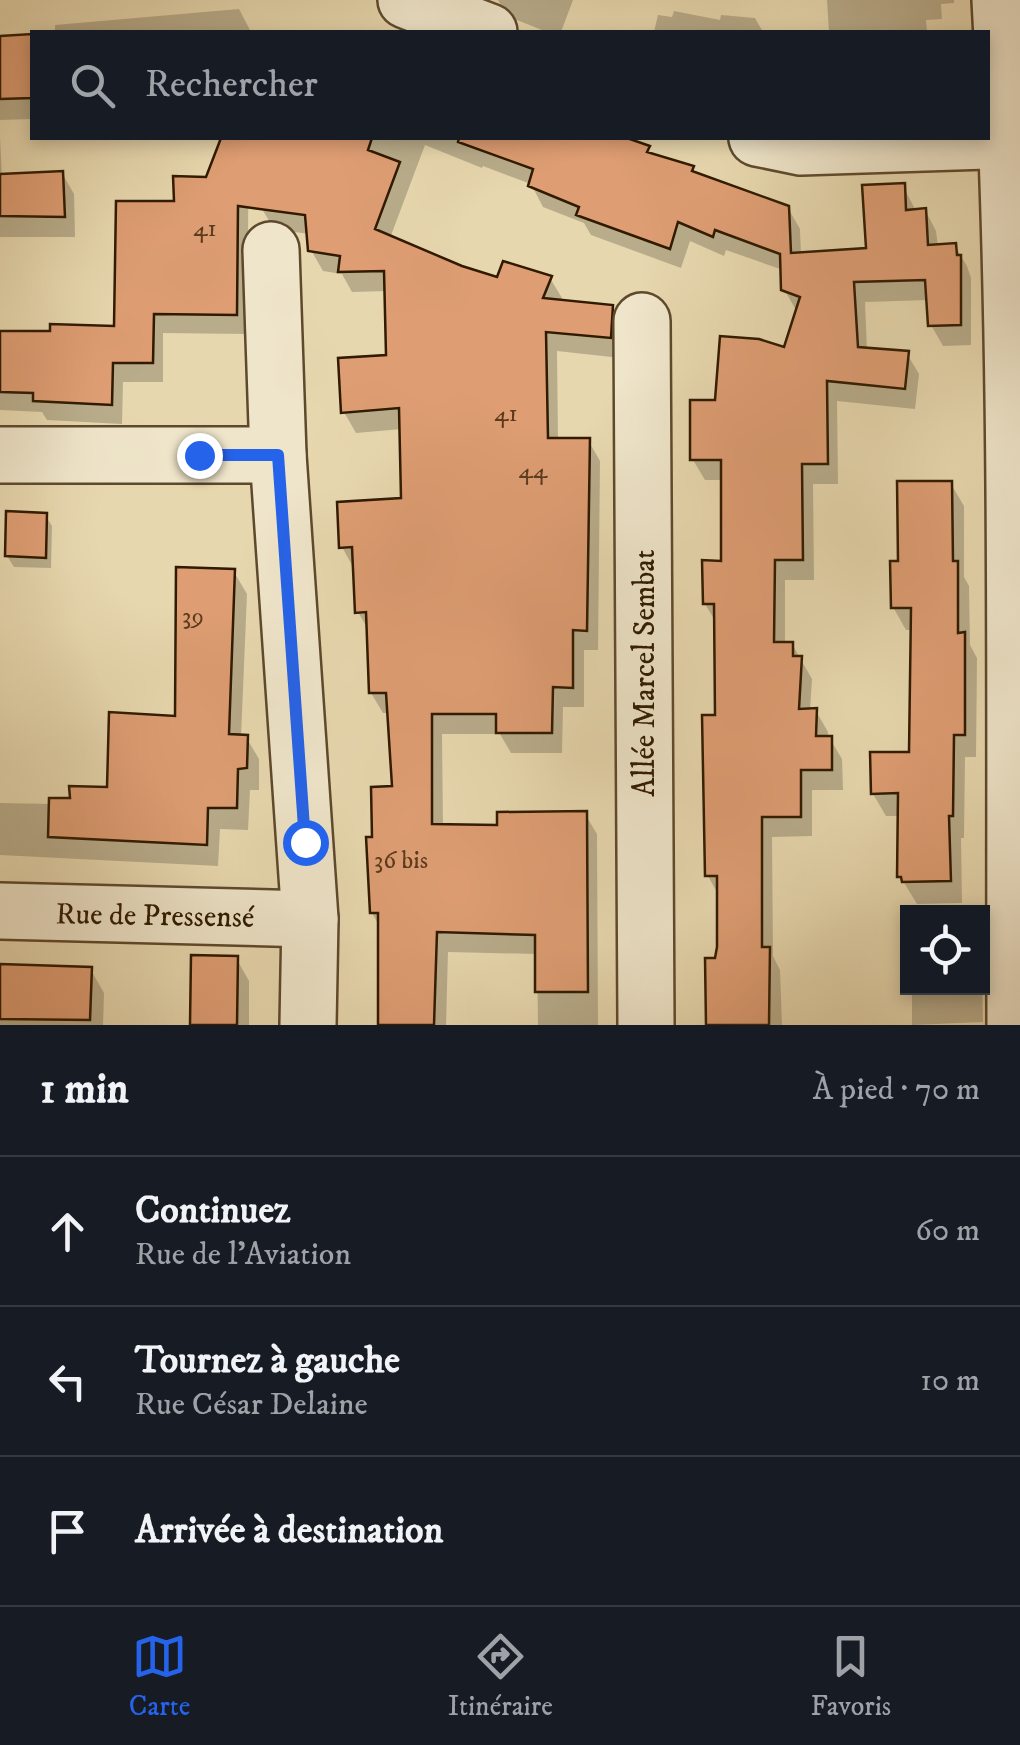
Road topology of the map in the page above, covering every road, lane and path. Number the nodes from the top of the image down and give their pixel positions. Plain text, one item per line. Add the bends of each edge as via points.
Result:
1 (406, 0) edge
2 (1000, 0) edge
3 (484, 30) edge
4 (767, 140) edge
5 (1014, 140) edge
6 (271, 250) dead end
7 (642, 321) dead end
8 (0, 455) edge
9 (278, 455) junction
10 (0, 911) edge
11 (310, 919) junction
12 (308, 1025) edge
13 (646, 1025) edge
14 (1015, 1025) edge

1 - 3 street
2 - 5 street
4 - 5 street via 801,147
5 - 14 street
6 - 9 street
7 - 13 street, Allée Marcel Sembat
8 - 9 street
9 - 11 street
10 - 11 street, Rue de Pressensé
11 - 12 street

